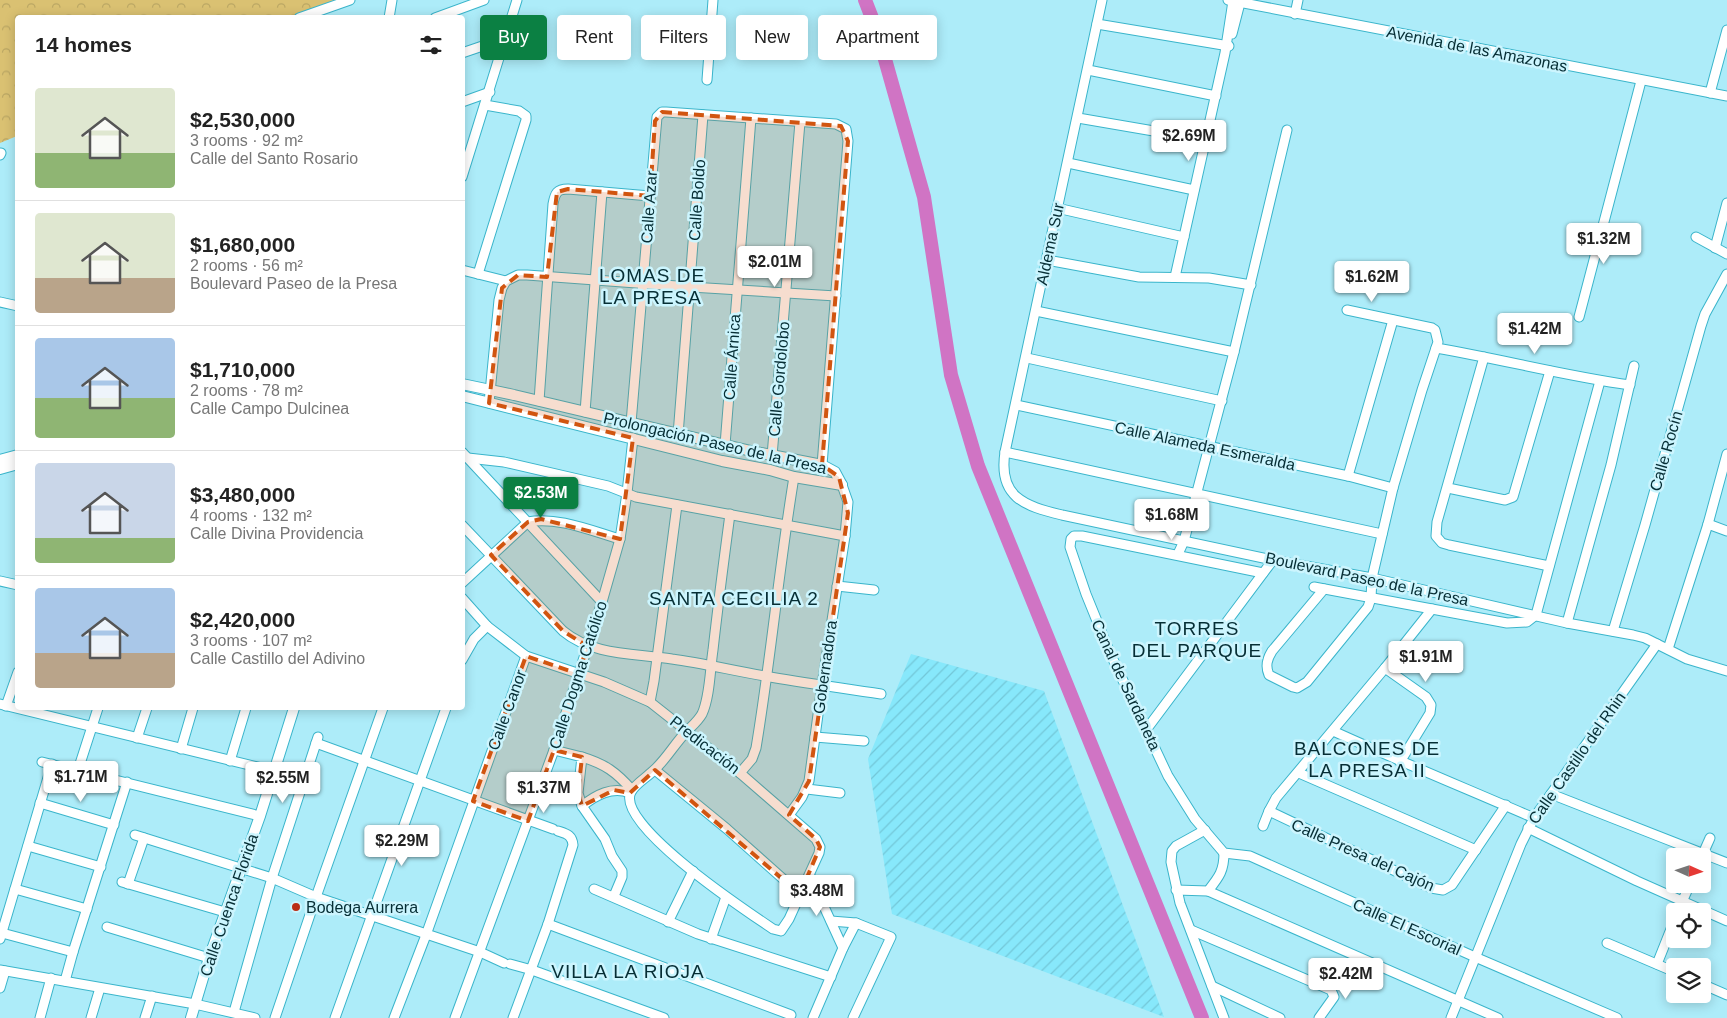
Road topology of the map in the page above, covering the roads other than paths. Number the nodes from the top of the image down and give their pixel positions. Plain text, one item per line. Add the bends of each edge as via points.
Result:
1 (350, 0) edge
2 (392, 0) edge
3 (484, 0) edge
4 (517, 0) edge
5 (713, 0) edge
6 (1102, 0) edge
7 (1298, 0) edge
8 (1234, 1) edge
9 (1295, 14) junction
10 (308, 15) edge
11 (390, 15) edge
12 (443, 15) edge
13 (513, 15) edge
14 (1097, 24) junction
15 (1727, 30) edge
16 (480, 47) edge
17 (1226, 48) junction
18 (465, 52) edge
19 (499, 60) edge
20 (1088, 70) junction
21 (707, 80) dead end
22 (1641, 81) junction
23 (490, 92) junction
24 (1710, 93) junction
25 (1216, 96) junction
26 (1727, 96) edge
27 (465, 101) edge
28 (485, 105) junction
29 (703, 115) junction
30 (751, 118) junction
31 (1078, 118) junction
32 (800, 122) junction
33 (1287, 130) dead end
34 (1206, 140) junction
35 (472, 145) junction
36 (465, 147) edge
37 (1068, 163) junction
38 (465, 167) edge
39 (1194, 190) junction
40 (602, 192) junction
41 (650, 196) junction
42 (1727, 203) edge
43 (1057, 208) junction
44 (1184, 237) junction
45 (1696, 237) dead end
46 (1715, 248) junction
47 (1727, 254) edge
48 (1047, 260) junction
49 (465, 271) edge
50 (478, 274) junction
51 (1727, 274) edge
52 (547, 277) junction
53 (1175, 277) junction
54 (595, 280) junction
55 (506, 281) junction
56 (643, 283) junction
57 (1250, 284) junction
58 (690, 288) junction
59 (737, 290) junction
60 (786, 293) junction
61 (836, 296) junction
62 (0, 302) edge
63 (15, 305) edge
64 (1347, 310) dead end
65 (1036, 311) junction
66 (1579, 316) dead end
67 (1393, 320) junction
68 (1436, 348) junction
69 (1234, 352) junction
70 (1484, 357) junction
71 (1027, 358) junction
72 (1634, 366) dead end
73 (1550, 370) junction
74 (1600, 381) junction
75 (465, 385) edge
76 (1630, 385) junction
77 (491, 390) junction
78 (465, 397) edge
79 (539, 401) junction
80 (1222, 401) junction
81 (489, 402) junction
82 (1016, 405) junction
83 (585, 412) junction
84 (632, 423) junction
85 (678, 435) junction
86 (633, 438) junction
87 (724, 446) junction
88 (1209, 448) junction
89 (1005, 452) junction
90 (1727, 454) edge
91 (465, 455) edge
92 (15, 456) edge
93 (772, 456) junction
94 (0, 460) edge
95 (15, 465) edge
96 (822, 465) junction
97 (0, 469) edge
98 (15, 469) edge
99 (0, 473) edge
100 (1348, 476) junction
101 (794, 477) junction
102 (842, 485) junction
103 (1010, 488) joint
104 (1393, 488) junction
105 (1448, 488) junction
106 (627, 493) junction
107 (1197, 493) junction
108 (677, 505) junction
109 (730, 514) junction
110 (528, 522) junction
111 (786, 524) junction
112 (1708, 524) junction
113 (465, 528) edge
114 (1727, 531) edge
115 (1382, 534) junction
116 (845, 536) junction
117 (620, 539) junction
118 (1184, 541) junction
119 (1178, 554) junction
120 (491, 555) junction
121 (1272, 560) junction
122 (1549, 566) junction
123 (1263, 573) junction
124 (1372, 578) junction
125 (465, 580) edge
126 (0, 581) edge
127 (15, 584) edge
128 (837, 586) junction
129 (1314, 587) dead end
130 (1324, 589) junction
131 (874, 590) dead end
132 (1371, 598) junction
133 (465, 601) edge
134 (602, 602) junction
135 (1432, 609) junction
136 (1536, 616) junction
137 (1567, 623) junction
138 (487, 626) junction
139 (1613, 631) junction
140 (1657, 644) junction
141 (587, 646) junction
142 (1668, 648) junction
143 (465, 655) edge
144 (526, 656) junction
145 (657, 658) junction
146 (710, 666) junction
147 (1385, 668) junction
148 (1727, 671) edge
149 (579, 674) junction
150 (768, 677) junction
151 (15, 679) edge
152 (822, 685) junction
153 (881, 694) dead end
154 (650, 702) junction
155 (3, 705) edge
156 (37, 710) edge
157 (97, 710) edge
158 (146, 710) edge
159 (192, 710) edge
160 (245, 710) edge
161 (293, 710) edge
162 (382, 710) edge
163 (445, 710) edge
164 (50, 712) edge
165 (91, 727) junction
166 (687, 730) junction
167 (1146, 730) junction
168 (1333, 731) junction
169 (815, 737) junction
170 (137, 738) junction
171 (864, 741) dead end
172 (181, 748) junction
173 (554, 750) junction
174 (582, 757) junction
175 (230, 761) junction
176 (363, 761) junction
177 (1400, 762) junction
178 (78, 770) junction
179 (655, 770) junction
180 (274, 771) junction
181 (740, 772) junction
182 (1299, 773) junction
183 (127, 782) junction
184 (419, 782) junction
185 (807, 789) junction
186 (631, 791) junction
187 (840, 793) dead end
188 (1551, 794) junction
189 (473, 801) junction
190 (40, 803) junction
191 (1506, 805) junction
192 (582, 806) junction
193 (1269, 811) junction
194 (789, 815) junction
195 (260, 816) junction
196 (1534, 818) junction
197 (528, 821) junction
198 (114, 825) junction
199 (1263, 826) dead end
200 (1528, 828) junction
201 (1205, 830) junction
202 (135, 835) dead end
203 (144, 838) junction
204 (1710, 838) dead end
205 (28, 846) junction
206 (1686, 848) edge
207 (1706, 848) edge
208 (1476, 850) junction
209 (1224, 853) junction
210 (1711, 857) edge
211 (1727, 862) edge
212 (101, 867) junction
213 (241, 868) junction
214 (693, 871) junction
215 (810, 876) junction
216 (272, 878) junction
217 (15, 889) junction
218 (594, 889) dead end
219 (1176, 890) junction
220 (1208, 891) junction
221 (1686, 893) edge
222 (800, 894) junction
223 (614, 896) junction
224 (316, 897) junction
225 (726, 897) junction
226 (1682, 902) junction
227 (87, 909) junction
228 (225, 912) junction
229 (372, 916) junction
230 (831, 920) junction
231 (1727, 921) edge
232 (668, 922) junction
233 (548, 924) junction
234 (856, 924) junction
235 (107, 927) dead end
236 (1191, 930) junction
237 (426, 935) junction
238 (1, 936) edge
239 (711, 938) junction
240 (1666, 942) edge
241 (1607, 943) dead end
242 (844, 948) junction
243 (73, 952) junction
244 (480, 952) junction
245 (1475, 957) junction
246 (209, 958) junction
247 (1657, 964) junction
248 (1666, 968) edge
249 (3, 970) edge
250 (532, 970) junction
251 (831, 977) junction
252 (51, 978) junction
253 (65, 981) junction
254 (1212, 986) junction
255 (0, 988) edge
256 (100, 988) junction
257 (1711, 988) edge
258 (1727, 995) edge
259 (152, 996) junction
260 (1458, 1000) junction
261 (195, 1004) junction
262 (234, 1012) junction
263 (779, 1014) edge
264 (791, 1015) dead end
265 (40, 1018) edge
266 (91, 1018) edge
267 (145, 1018) edge
268 (191, 1018) edge
269 (255, 1018) edge
270 (274, 1018) edge
271 (335, 1018) edge
272 (394, 1018) edge
273 (455, 1018) edge
274 (513, 1018) edge
275 (664, 1018) edge
276 (813, 1018) edge
277 (853, 1018) edge
278 (1224, 1018) edge
279 (1280, 1018) edge
280 (1319, 1018) edge
281 (1451, 1018) edge
282 (1498, 1018) edge
283 (1617, 1018) edge

1 - 10 street
2 - 11 street
3 - 12 street
4 - 13 street
5 - 21 street
6 - 14 street, Aldema Sur
7 - 9 street
8 - 9 street, Avenida de las Amazonas
8 - 17 street
9 - 22 street, Avenida de las Amazonas
14 - 17 street
14 - 20 street, Aldema Sur
15 - 24 street
16 - 18 street
17 - 25 street
19 - 23 street
20 - 25 street
20 - 31 street, Aldema Sur
22 - 24 street, Avenida de las Amazonas
22 - 66 street
23 - 27 street
23 - 28 street
24 - 26 street, Avenida de las Amazonas
25 - 34 street
28 - 35 street
28 - 50 street via 519,111 526,120
29 - 30 street
29 - 41 street, Calle Azar via 662,112 657,116
29 - 58 street, Calle Boldo
30 - 32 street
30 - 59 street, Calle Árnica
31 - 34 street
31 - 37 street, Aldema Sur
32 - 60 street, Calle Gordolobo
32 - 61 street via 846,129 848,141
33 - 57 street
34 - 39 street
35 - 36 street
35 - 38 street
37 - 39 street
37 - 43 street, Aldema Sur
39 - 44 street
40 - 41 street
40 - 52 street via 561,189 557,192 553,204
40 - 54 street
41 - 56 street, Calle Azar
42 - 46 street
43 - 44 street
43 - 48 street, Aldema Sur
44 - 53 street
45 - 46 street
46 - 47 street
48 - 53 street via 1139,278
48 - 65 street, Aldema Sur
49 - 50 street
50 - 55 street
51 - 139 street, Calle Rocín via 1701,326
52 - 54 street
52 - 55 street via 518,275
52 - 79 street
53 - 57 street
54 - 56 street
54 - 83 street
55 - 77 street via 499,300
56 - 58 street
56 - 84 street, Calle Azar
57 - 69 street
58 - 59 street
58 - 85 street, Calle Boldo
59 - 60 street
59 - 87 street, Calle Árnica
60 - 61 street
60 - 93 street, Calle Gordolobo
61 - 96 street
62 - 63 street
64 - 67 street
65 - 69 street
65 - 71 street, Aldema Sur
67 - 68 street via 1435,330
67 - 100 street
68 - 70 street
68 - 104 street
69 - 80 street
70 - 73 street
70 - 105 street
71 - 80 street
71 - 82 street, Aldema Sur
72 - 76 street
73 - 74 street
73 - 105 street via 1513,497 1505,500
74 - 76 street
74 - 122 street
75 - 77 street, Prolongación Paseo de la Presa
76 - 137 street
77 - 79 street, Prolongación Paseo de la Presa
77 - 81 street
78 - 81 street, Prolongación Paseo de la Presa
79 - 83 street, Prolongación Paseo de la Presa
80 - 88 street
81 - 86 street, Prolongación Paseo de la Presa
82 - 88 street, Calle Alameda Esmeralda
82 - 89 street, Aldema Sur
83 - 84 street, Prolongación Paseo de la Presa
84 - 85 street, Prolongación Paseo de la Presa
85 - 87 street, Prolongación Paseo de la Presa
86 - 101 street, Prolongación Paseo de la Presa
86 - 106 street, Calle Dogma Católico
87 - 93 street, Prolongación Paseo de la Presa
88 - 100 street, Calle Alameda Esmeralda
88 - 107 street
89 - 103 street, Aldema Sur via 1003,470
89 - 107 street
90 - 112 street
91 - 106 street
91 - 110 street
92 - 94 street
93 - 96 street, Prolongación Paseo de la Presa
95 - 97 street
96 - 102 street, Prolongación Paseo de la Presa via 835,472
98 - 99 street
100 - 104 street, Calle Alameda Esmeralda
101 - 102 street, Prolongación Paseo de la Presa
101 - 111 street
102 - 116 street, Gobernadora via 848,502
103 - 118 street, Boulevard Paseo de la Presa via 1020,500 1046,511
104 - 115 street
105 - 122 street via 1436,531 1438,540
106 - 108 street
106 - 117 street, Calle Dogma Católico
107 - 115 street
107 - 118 street
108 - 109 street
108 - 145 street
109 - 111 street
109 - 146 street
110 - 117 street via 554,521
110 - 120 street
110 - 134 street
111 - 116 street
111 - 150 street
112 - 114 street
112 - 142 street
113 - 120 street
115 - 124 street
116 - 128 street, Gobernadora
117 - 134 street, Calle Dogma Católico
118 - 119 street
118 - 121 street, Boulevard Paseo de la Presa
119 - 123 street
119 - 167 street, Canal de Sardaneta via 1077,535 1071,539 1070,547 1083,585
120 - 125 street
120 - 141 street via 563,631
121 - 123 street
121 - 124 street, Boulevard Paseo de la Presa
122 - 136 street
123 - 167 street
124 - 132 street
124 - 136 street, Boulevard Paseo de la Presa
126 - 127 street
128 - 131 street
128 - 152 street, Gobernadora
129 - 130 street
130 - 132 street
130 - 132 street via 1268,657 1269,675 1293,687 1307,682 1362,616
132 - 135 street
133 - 138 street, Predicación
134 - 141 street, Calle Dogma Católico
135 - 136 street via 1513,623 1527,622
135 - 147 street
136 - 137 street, Boulevard Paseo de la Presa
137 - 139 street, Boulevard Paseo de la Presa
138 - 143 street
138 - 144 street, Predicación
139 - 140 street, Boulevard Paseo de la Presa
140 - 142 street, Boulevard Paseo de la Presa
140 - 188 street, Calle Castillo del Rhin
141 - 145 street
141 - 149 street, Calle Dogma Católico
142 - 148 street, Boulevard Paseo de la Presa via 1687,659
144 - 149 street, Predicación
144 - 189 street, Calle Canor
145 - 146 street
145 - 154 street
146 - 150 street
146 - 166 street via 703,712
147 - 168 street
147 - 177 street via 1426,697 1431,705 1430,713
149 - 154 street, Predicación
149 - 173 street, Calle Dogma Católico
150 - 152 street
150 - 181 street via 756,748 752,759
151 - 155 street
152 - 153 street
152 - 169 street, Gobernadora
154 - 166 street, Predicación
156 - 164 street
157 - 165 street
158 - 170 street
159 - 172 street
160 - 175 street
161 - 180 street, Calle Cuenca Florida
162 - 176 street
163 - 184 street
164 - 165 street
165 - 170 street
165 - 178 street
166 - 179 street
166 - 181 street, Predicación
167 - 201 street, Canal de Sardaneta via 1168,776
168 - 177 street
168 - 182 street
169 - 171 street
169 - 185 street, Gobernadora
170 - 172 street
172 - 175 street
173 - 174 street
173 - 197 street, Calle Dogma Católico
174 - 186 street via 600,762 621,777
174 - 192 street via 578,793
175 - 180 street
176 - 184 street
176 - 216 street via 317,740
176 - 224 street
177 - 191 street
178 - 183 street
178 - 190 street via 47,763
179 - 186 street
179 - 222 street
180 - 195 street, Calle Cuenca Florida
181 - 194 street, Predicación
182 - 193 street via 1276,798
182 - 208 street
183 - 195 street
183 - 198 street
184 - 189 street
184 - 229 street
185 - 187 street
185 - 194 street, Gobernadora
186 - 192 street via 614,790 596,796
186 - 214 street via 629,804 645,829
188 - 196 street, Calle Castillo del Rhin
188 - 206 street
189 - 197 street
189 - 237 street, Calle Canor
190 - 198 street
190 - 205 street
191 - 196 street
191 - 208 street, Calle Presa del Cajón
192 - 223 street via 621,868 623,874
193 - 199 street
193 - 208 street, Calle Presa del Cajón via 1437,890 1452,885
194 - 215 street, Predicación via 819,843 819,853
195 - 213 street, Calle Cuenca Florida
196 - 200 street, Calle Castillo del Rhin
197 - 233 street via 573,839
197 - 244 street, Calle Dogma Católico
198 - 212 street
200 - 226 street
200 - 245 street, Calle Castillo del Rhin
201 - 209 street
201 - 219 street via 1172,850 1170,858
202 - 203 street
203 - 213 street
203 - 228 street via 125,883
204 - 207 street
205 - 212 street
205 - 217 street
209 - 220 street via 1224,866
209 - 245 street, Calle El Escorial via 1250,856
210 - 211 street
212 - 227 street
213 - 216 street
213 - 228 street, Calle Cuenca Florida
214 - 225 street
214 - 232 street
215 - 222 street
215 - 230 street
216 - 224 street
216 - 262 street
217 - 227 street
217 - 238 street
218 - 223 street
219 - 220 street
219 - 236 street
220 - 260 street
221 - 226 street
222 - 225 street via 782,929 776,931
223 - 232 street
224 - 229 street
224 - 270 street
225 - 239 street
226 - 231 street
227 - 243 street
228 - 246 street, Calle Cuenca Florida
229 - 237 street
229 - 271 street
230 - 234 street
230 - 242 street
232 - 239 street
233 - 250 street
233 - 263 street
234 - 242 street
234 - 277 street via 890,937
235 - 246 street
236 - 254 street
236 - 280 street via 1331,990 1334,997
237 - 244 street
237 - 272 street, Calle Canor
238 - 243 street
239 - 251 street
240 - 247 street
241 - 247 street
242 - 251 street
243 - 253 street
244 - 250 street via 507,964
244 - 273 street, Calle Dogma Católico
245 - 260 street, Calle Castillo del Rhin
245 - 283 street, Calle El Escorial
246 - 261 street, Calle Cuenca Florida
247 - 248 street
249 - 252 street
249 - 255 street
250 - 274 street
250 - 275 street
251 - 276 street
252 - 253 street
252 - 265 street
253 - 256 street
254 - 278 street
254 - 279 street
256 - 259 street
256 - 266 street
257 - 258 street
259 - 261 street
259 - 267 street
260 - 281 street, Calle Castillo del Rhin
260 - 282 street
261 - 262 street
261 - 268 street, Calle Cuenca Florida
262 - 269 street
263 - 264 street

